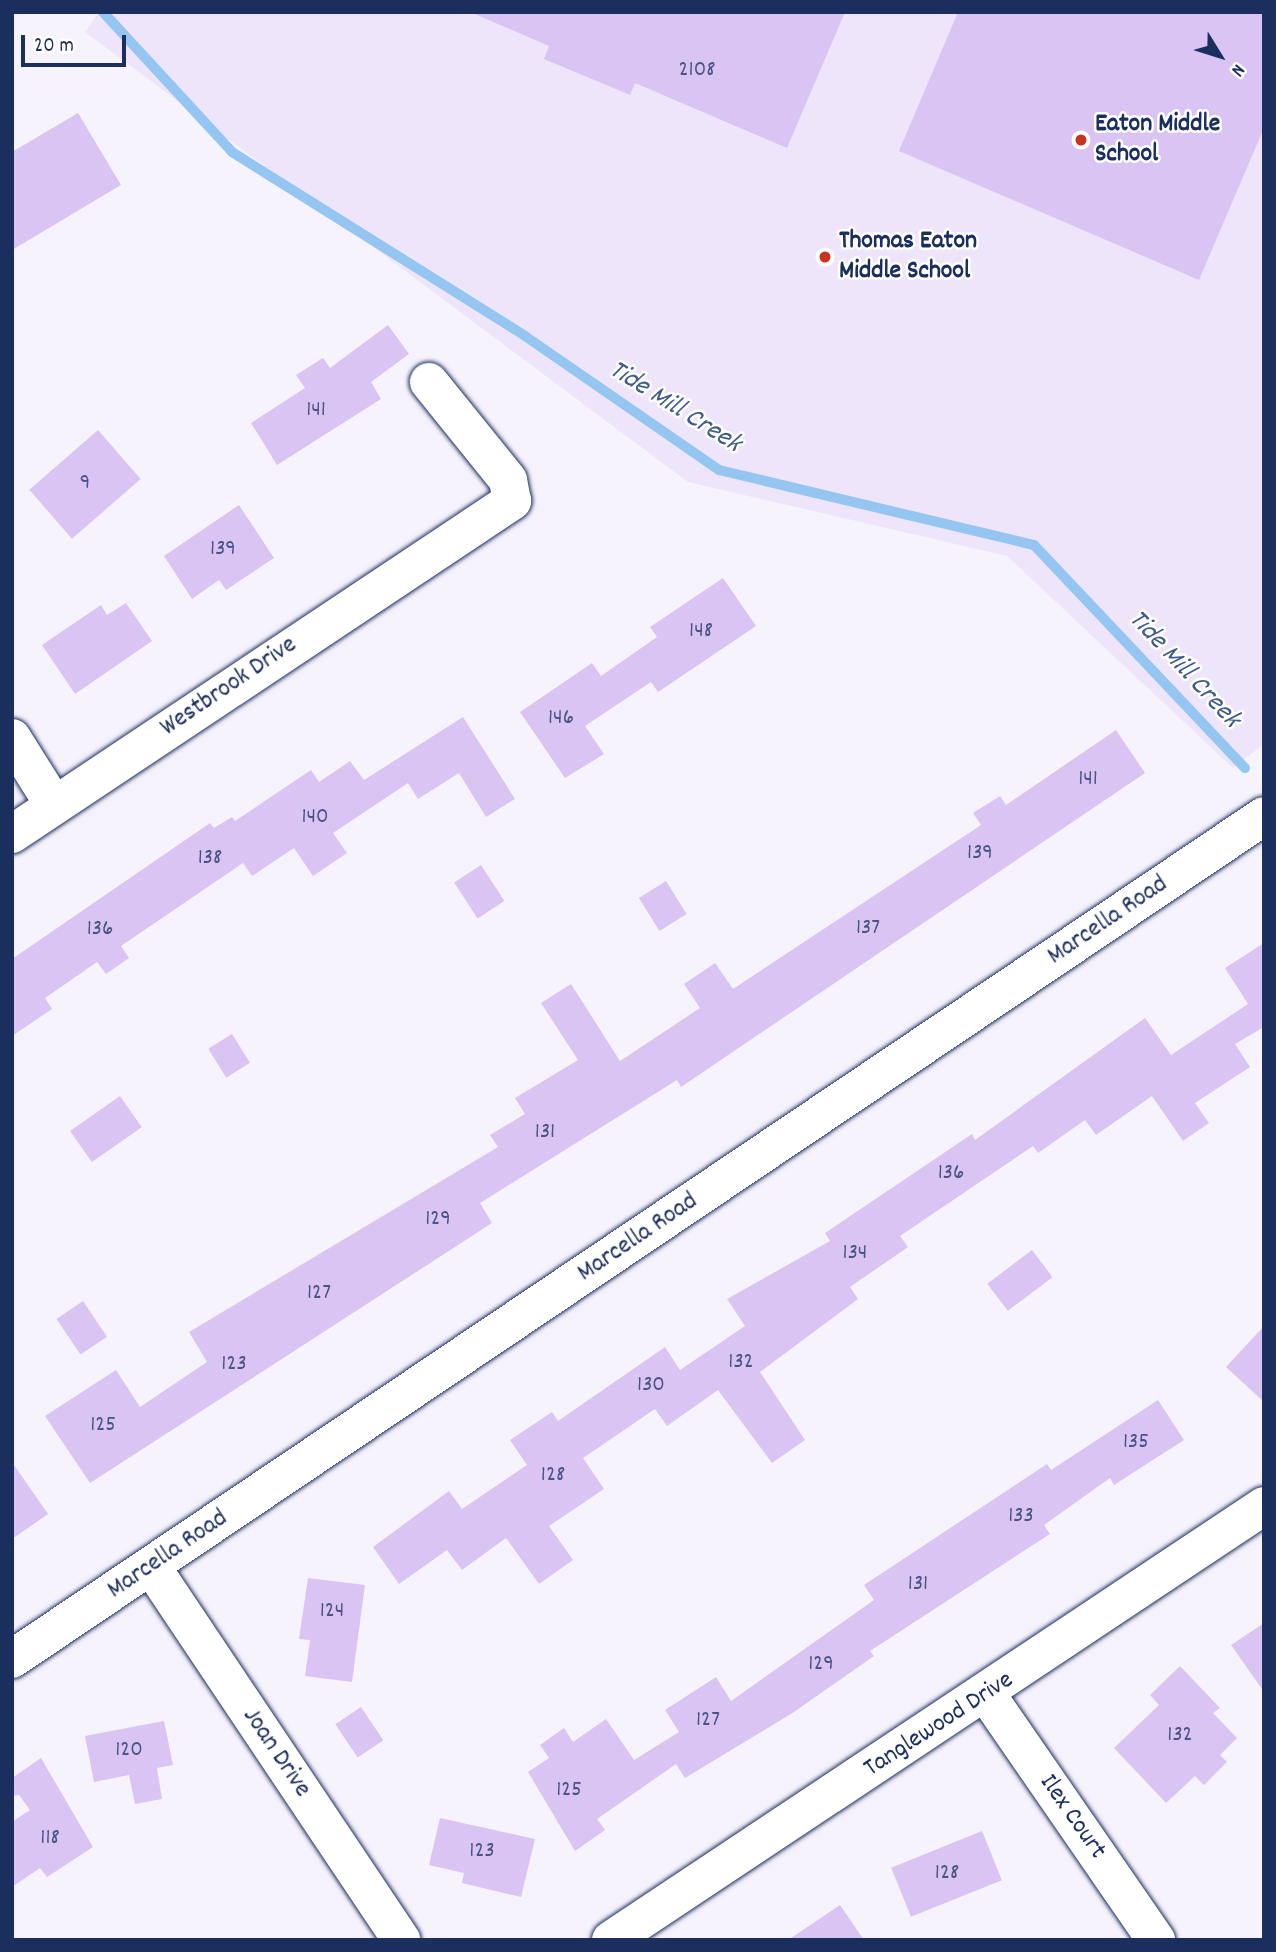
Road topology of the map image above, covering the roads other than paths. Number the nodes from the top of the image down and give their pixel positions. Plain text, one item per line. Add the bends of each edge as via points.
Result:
1 (429, 382) dead end
2 (12, 737) edge
3 (54, 805) junction
4 (1264, 816) edge
5 (12, 834) edge
6 (1264, 1506) edge
7 (151, 1566) junction
8 (12, 1659) edge
9 (987, 1695) junction
10 (401, 1940) edge
11 (611, 1940) edge
12 (1156, 1940) edge

1 - 3 street, Westbrook Drive via 513,490 504,509 445,541
2 - 3 street
3 - 5 street, Westbrook Drive
4 - 7 street, Marcella Road
6 - 9 street, Tanglewood Drive
7 - 8 street, Marcella Road
7 - 10 street, Joan Drive
9 - 11 street, Tanglewood Drive
9 - 12 street, Ilex Court

